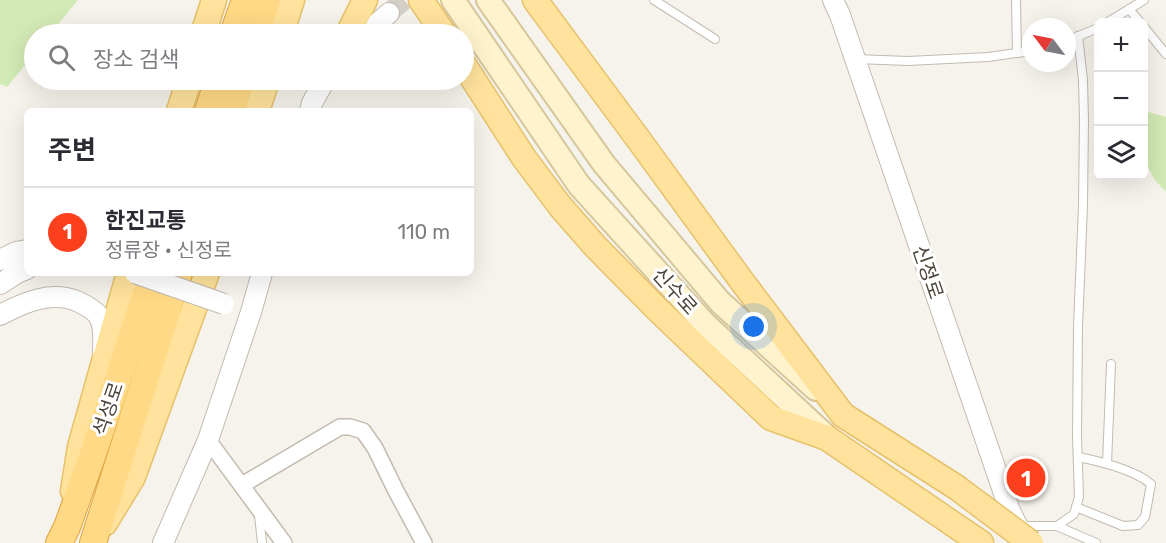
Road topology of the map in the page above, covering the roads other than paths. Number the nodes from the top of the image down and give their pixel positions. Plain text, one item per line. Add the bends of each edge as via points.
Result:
1 (214, 0) edge
2 (245, 0) edge
3 (267, 0) edge
4 (292, 0) edge
5 (365, 0) tunnel mouth
6 (421, 0) edge
7 (453, 0) edge
8 (488, 0) edge
9 (535, 0) edge
10 (654, 0) edge
11 (833, 0) edge
12 (1016, 0) edge
13 (1144, 0) edge
14 (1129, 9) junction
15 (389, 13) tunnel mouth
16 (1114, 18) edge
17 (1137, 18) edge
18 (206, 24) edge
19 (237, 24) edge
20 (259, 24) edge
21 (284, 24) edge
22 (353, 24) edge
23 (376, 24) edge
24 (437, 24) edge
25 (469, 24) edge
26 (1094, 30) edge
27 (474, 31) edge
28 (1148, 33) edge
29 (1078, 36) joint
30 (715, 39) dead end
31 (1022, 52) edge
32 (1017, 53) junction
33 (1166, 54) edge
34 (855, 58) junction
35 (474, 80) edge
36 (186, 90) edge
37 (215, 90) edge
38 (238, 90) edge
39 (264, 90) edge
40 (319, 90) edge
41 (180, 108) edge
42 (209, 108) edge
43 (232, 108) edge
44 (258, 108) edge
45 (311, 108) edge
46 (24, 251) edge
47 (0, 260) edge
48 (24, 270) edge
49 (128, 276) edge
50 (144, 276) edge
51 (152, 276) edge
52 (178, 276) edge
53 (206, 276) edge
54 (261, 276) edge
55 (0, 284) edge
56 (251, 312) junction
57 (0, 315) edge
58 (104, 362) junction
59 (1111, 364) dead end
60 (843, 415) junction
61 (827, 438) junction
62 (208, 440) junction
63 (1078, 457) junction
64 (1107, 464) junction
65 (242, 485) junction
66 (259, 507) junction
67 (1076, 507) junction
68 (1057, 526) junction
69 (63, 535) edge
70 (1025, 537) edge
71 (93, 543) edge
72 (163, 543) edge
73 (262, 543) edge
74 (284, 543) edge
75 (424, 543) edge
76 (981, 543) edge
77 (1096, 543) edge

1 - 18 main road
2 - 19 highway
3 - 20 highway
4 - 21 main road
5 - 22 main road
6 - 24 main road
7 - 25 main road, 신수로
8 - 60 main road, 신수로 via 604,164 720,302
9 - 60 main road
10 - 30 lane
11 - 34 street, 신정로
12 - 32 lane
13 - 14 lane
14 - 16 lane
14 - 17 lane
15 - 23 street
26 - 29 lane
27 - 61 main road, 신수로 via 579,185 704,323
28 - 33 lane
29 - 63 lane via 1084,118
31 - 32 lane
32 - 34 lane via 908,61
34 - 70 street, 신정로 via 1010,512
35 - 61 main road via 560,206 625,277 771,418
36 - 41 main road
37 - 42 highway
38 - 43 highway
39 - 44 main road
40 - 45 street
46 - 47 street
48 - 55 street
49 - 58 main road
50 - 56 street, bridge
51 - 69 highway, 석성로
52 - 71 highway, 석성로
53 - 71 main road via 133,477
54 - 56 street
56 - 62 street
57 - 58 street via 51,296 84,305 98,315 103,328
58 - 69 main road via 80,447
59 - 64 lane
60 - 70 main road, 신수로, bridge via 956,487
61 - 76 main road, 신수로
62 - 65 street
62 - 72 street
63 - 64 lane
63 - 67 lane
64 - 67 lane via 1151,484 1145,517 1138,525 1123,526
65 - 66 street
65 - 75 street via 340,427 363,431
66 - 73 lane
66 - 74 street
67 - 68 lane via 1074,514
68 - 70 lane
68 - 77 lane

